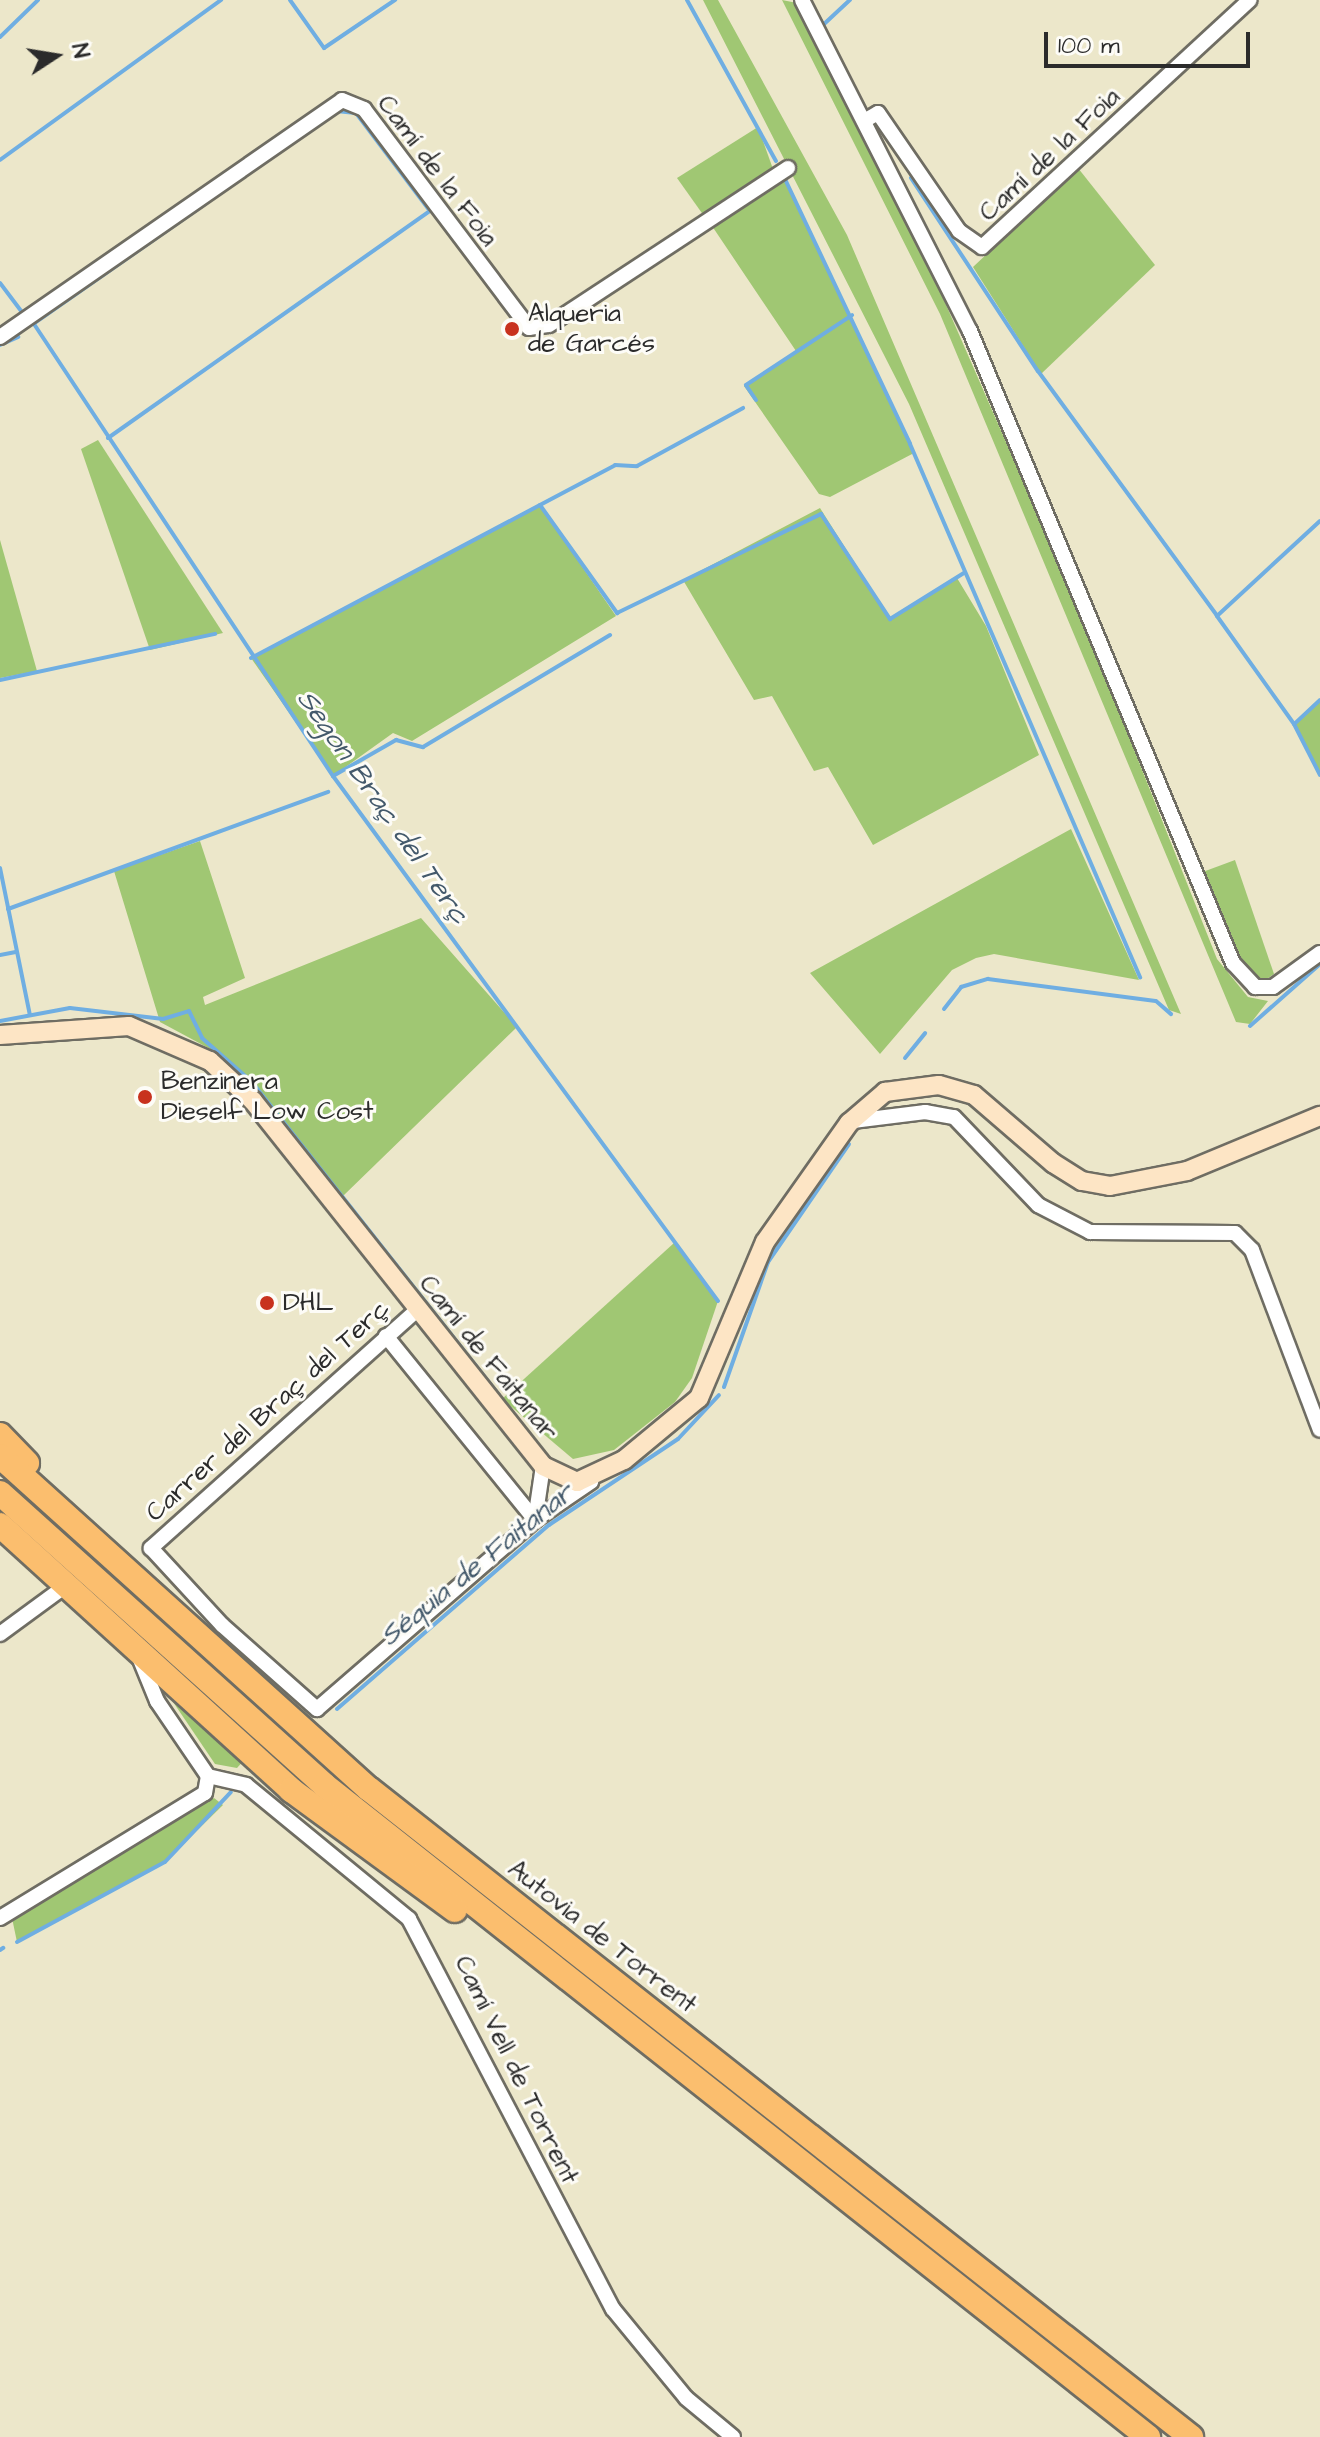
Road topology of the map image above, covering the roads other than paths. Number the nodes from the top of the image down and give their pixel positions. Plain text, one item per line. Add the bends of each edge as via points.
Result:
1 (802, 0) edge
2 (1250, 0) edge
3 (864, 121) junction
4 (788, 168) dead end
5 (0, 337) edge
6 (1320, 953) edge
7 (0, 1035) edge
8 (1320, 1116) edge
9 (849, 1123) junction
10 (416, 1311) junction
11 (386, 1336) junction
12 (1320, 1430) edge
13 (0, 1435) edge
14 (0, 1456) edge
15 (543, 1466) junction
16 (594, 1479) junction
17 (0, 1493) edge
18 (535, 1520) junction
19 (0, 1525) edge
20 (64, 1587) junction
21 (181, 1624) junction
22 (0, 1634) edge
23 (136, 1650) junction
24 (208, 1776) junction
25 (0, 1918) edge
26 (661, 2058) junction
27 (733, 2437) edge
28 (1148, 2437) edge
29 (1191, 2437) edge

1 - 3 street
2 - 3 street, Camí de la Foia via 982,247 959,231 878,113
3 - 6 street via 970,331 1233,963 1255,987 1273,987
4 - 5 street, Camí de la Foia via 549,325 529,328 364,109 342,100
7 - 10 street, Camí de Faitanar via 129,1026 210,1061 253,1101
8 - 9 street via 1187,1171 1137,1185 1082,1181 974,1095 939,1085 885,1092
9 - 12 street via 925,1112 954,1117 1038,1205 1090,1232 1235,1233 1252,1250
9 - 16 street via 765,1242 699,1398 667,1430
10 - 11 street, Carrer del Braç del Terç
10 - 15 street, Camí de Faitanar
11 - 18 street
11 - 18 street, Carrer del Braç del Terç via 151,1548 222,1625 317,1709
13 - 21 highway
14 - 21 highway, Autovia de Torrent
15 - 16 street, Camí de Faitanar via 567,1481
15 - 18 street
16 - 18 street
17 - 26 highway via 324,1785
19 - 20 highway
20 - 22 street
20 - 23 highway
21 - 29 highway, Autovia de Torrent via 369,1789
23 - 24 street via 157,1701
23 - 26 highway via 291,1790
24 - 25 street via 205,1793
24 - 27 street, Camí Vell de Torrent via 246,1785 409,1919 613,2309 686,2398
26 - 28 highway

